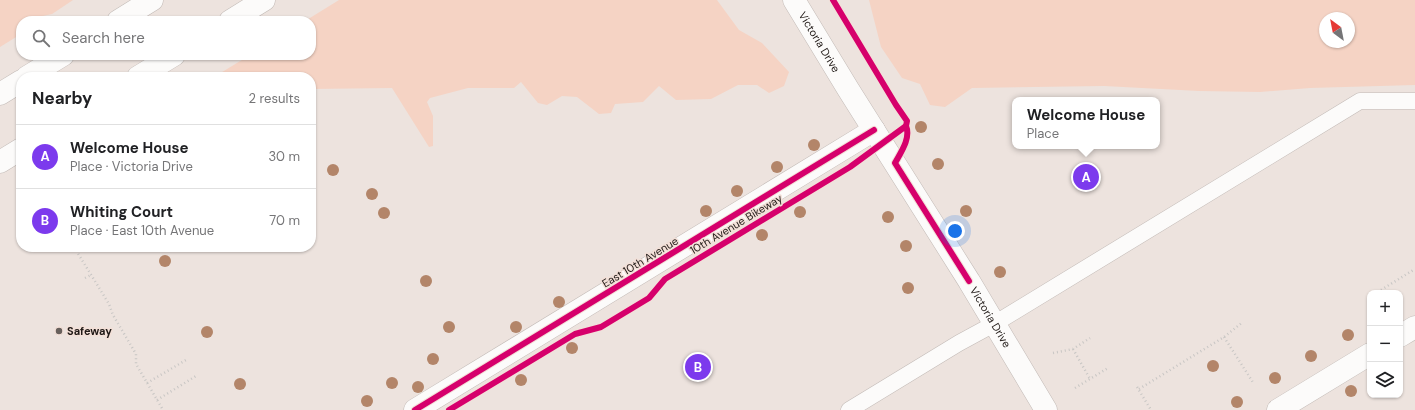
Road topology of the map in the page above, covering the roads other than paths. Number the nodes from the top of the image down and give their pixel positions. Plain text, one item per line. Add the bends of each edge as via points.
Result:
1 (152, 0) edge
2 (264, 0) edge
3 (794, 0) edge
4 (126, 16) edge
5 (238, 16) edge
6 (55, 60) edge
7 (166, 60) edge
8 (35, 72) edge
9 (146, 72) edge
10 (16, 84) edge
11 (0, 94) edge
12 (1415, 101) edge
13 (874, 130) junction
14 (16, 152) edge
15 (0, 162) edge
16 (994, 324) junction
17 (1415, 327) edge
18 (1403, 334) edge
19 (1367, 356) edge
20 (1284, 409) edge
21 (415, 410) edge
22 (849, 410) edge
23 (1046, 410) edge

1 - 4 street
2 - 5 street
3 - 13 street, Victoria Drive
6 - 8 street
7 - 9 street
10 - 11 street
12 - 16 lane via 1360,101
13 - 16 street, Victoria Drive
13 - 21 street, East 10th Avenue
14 - 15 street
16 - 22 lane
16 - 23 street, Victoria Drive
17 - 18 street
19 - 20 street

